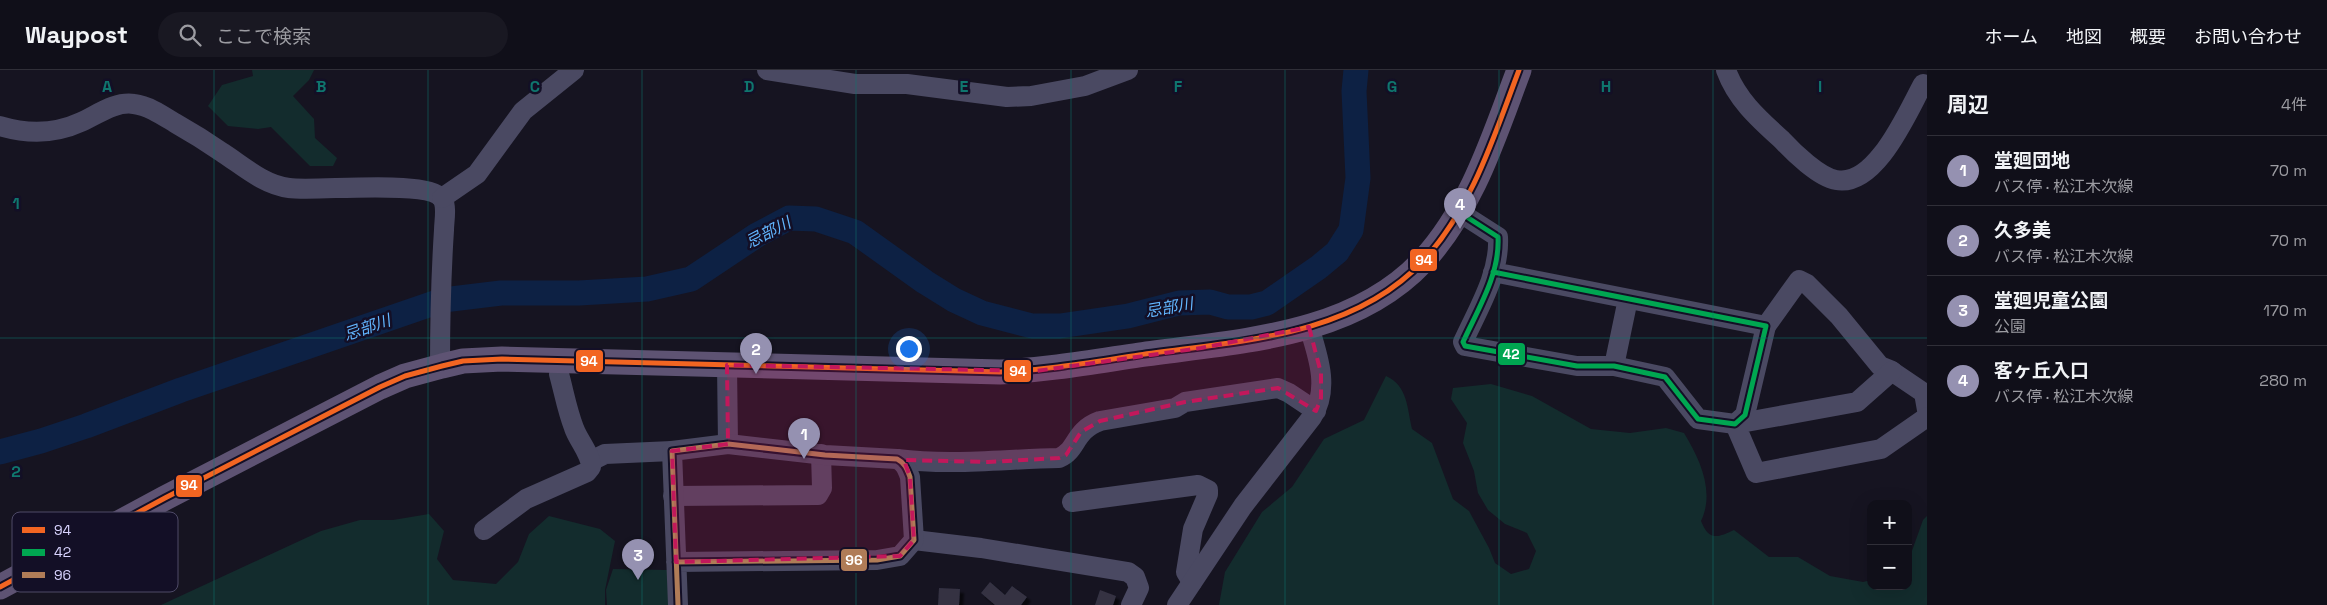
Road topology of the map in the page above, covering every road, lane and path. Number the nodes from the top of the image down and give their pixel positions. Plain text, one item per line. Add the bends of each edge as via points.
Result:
1 (574, 70) edge
2 (767, 70) edge
3 (1128, 70) edge
4 (1519, 70) edge
5 (1726, 70) edge
6 (1922, 84) dead end
7 (0, 126) edge
8 (442, 198) junction
9 (1459, 212) junction
10 (1494, 272) junction
11 (1628, 299) junction
12 (1766, 326) junction
13 (1309, 327) junction
14 (727, 365) junction
15 (440, 366) junction
16 (1614, 366) junction
17 (1892, 371) junction
18 (559, 374) dead end
19 (1927, 410) edge
20 (1316, 412) junction
21 (1927, 417) edge
22 (1734, 424) junction
23 (728, 444) junction
24 (672, 451) junction
25 (821, 454) junction
26 (898, 459) junction
27 (591, 461) junction
28 (674, 496) junction
29 (1072, 502) dead end
30 (143, 512) edge
31 (484, 530) dead end
32 (914, 540) junction
33 (676, 562) junction
34 (12, 581) edge
35 (1192, 582) junction
36 (0, 587) edge
37 (678, 605) edge
38 (1131, 605) edge
39 (1177, 605) edge

1 - 8 street via 523,111 477,174
2 - 3 street via 855,84 908,84 1007,97 1032,96 1085,86
4 - 9 main road via 1480,170
5 - 6 street via 1732,87 1743,102 1793,151 1825,176 1847,181 1878,159 1889,145
7 - 8 street via 30,133 55,130 80,123 110,108 132,104 158,113 258,176 282,187 309,190 360,187 415,189 429,190
8 - 15 street via 445,215 440,289
9 - 10 street via 1498,237 1499,255
9 - 13 main road via 1422,261 1396,283 1347,312
10 - 11 street
10 - 16 street via 1465,346 1577,366
11 - 12 street
11 - 16 street
12 - 17 street via 1798,280 1807,284 1839,316 1880,366
12 - 22 street via 1745,415
13 - 14 main road via 1201,348 1036,371
13 - 20 street via 1321,373 1321,398
14 - 15 main road via 502,359
14 - 23 street
15 - 30 main road via 405,376 372,392
16 - 22 street via 1665,377 1698,419
17 - 19 street via 1924,393
17 - 22 street via 1857,402
18 - 27 street via 574,428
20 - 26 street via 1278,388 1185,402 1175,408 1100,421 1081,432 1066,455 1059,458 979,462
20 - 35 street via 1243,506
21 - 22 street via 1881,449 1756,473
23 - 24 street
23 - 25 street
24 - 27 street via 605,454
24 - 28 street
25 - 26 street
25 - 28 street via 822,488 818,495
26 - 32 street via 904,462 910,478
27 - 31 street via 587,472 526,499
28 - 33 street
29 - 35 street via 1204,486 1208,494 1193,530 1186,572
32 - 33 street via 900,556 887,559
32 - 38 street via 1128,572 1135,577 1139,588
33 - 37 street
34 - 36 main road
35 - 39 street

